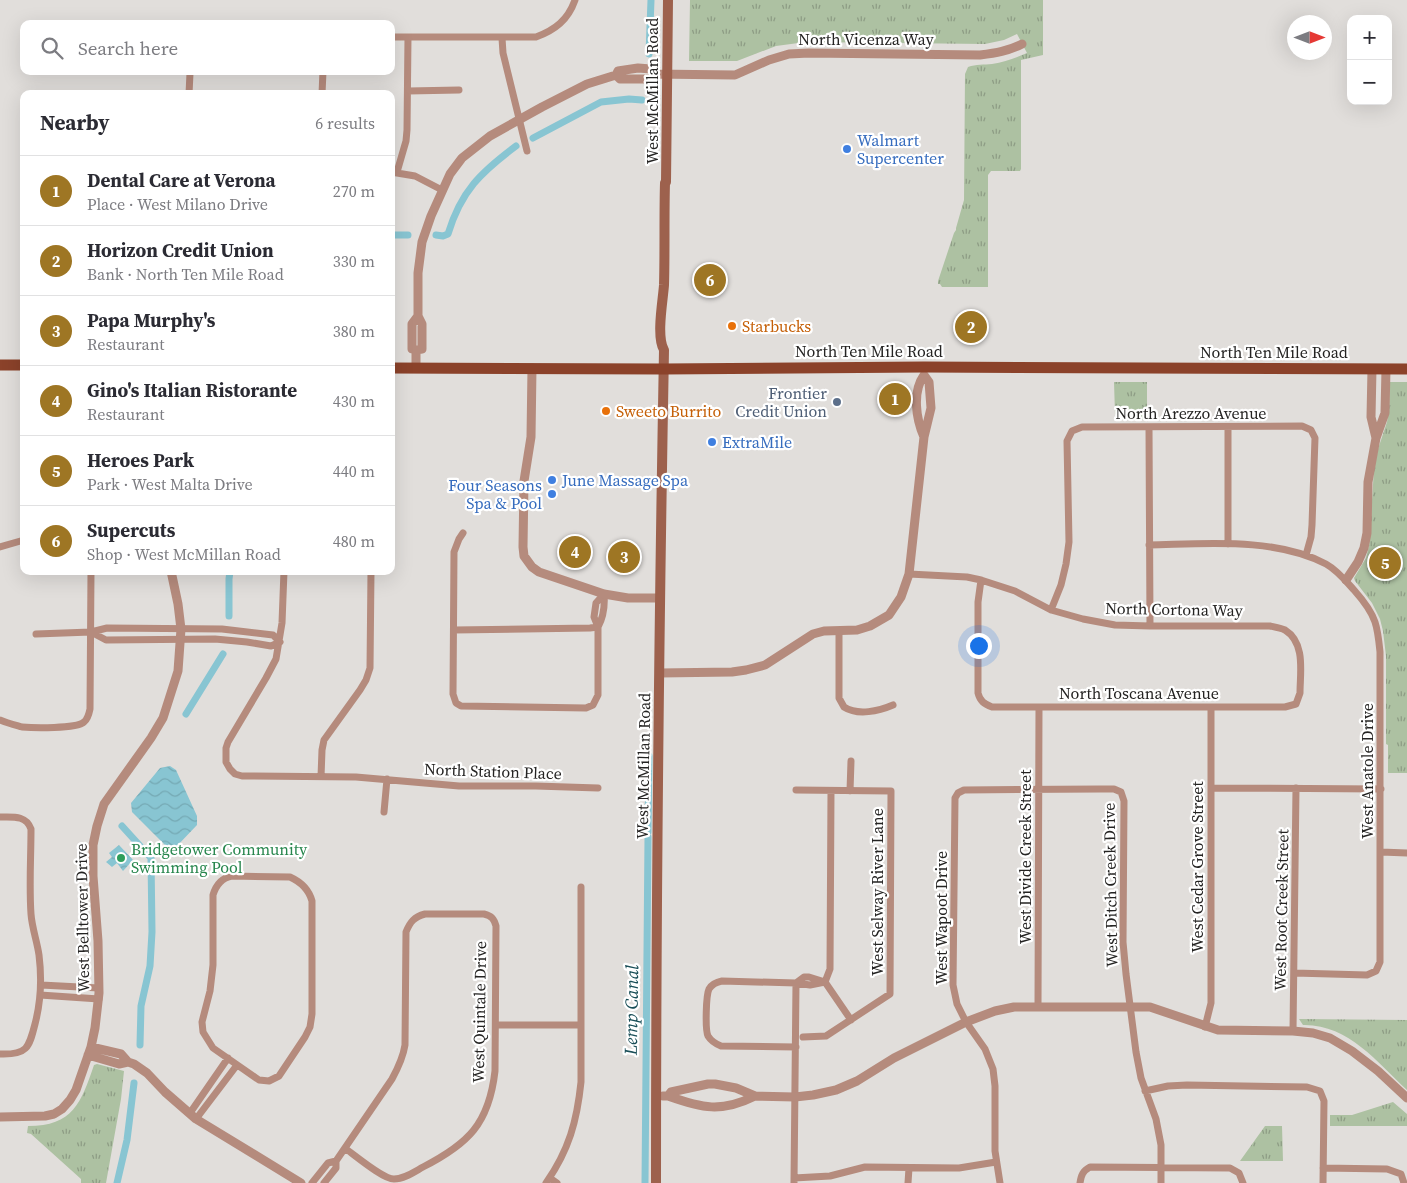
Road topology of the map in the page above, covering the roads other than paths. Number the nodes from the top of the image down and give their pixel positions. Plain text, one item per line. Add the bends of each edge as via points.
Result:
1 (574, 0) edge
2 (668, 0) edge
3 (395, 37) edge
4 (408, 37) junction
5 (502, 38) junction
6 (1022, 44) dead end
7 (667, 74) junction
8 (190, 75) edge
9 (323, 75) edge
10 (189, 90) edge
11 (322, 90) edge
12 (459, 90) dead end
13 (408, 91) junction
14 (519, 119) junction
15 (527, 151) dead end
16 (395, 169) edge
17 (395, 172) edge
18 (442, 190) junction
19 (0, 365) edge
20 (20, 365) edge
21 (395, 368) edge
22 (416, 368) junction
23 (532, 368) junction
24 (664, 369) junction
25 (1372, 369) junction
26 (1386, 369) junction
27 (1407, 369) edge
28 (924, 371) junction
29 (1150, 427) junction
30 (1228, 427) junction
31 (924, 437) junction
32 (1376, 438) junction
33 (464, 533) dead end
34 (20, 541) edge
35 (1228, 544) junction
36 (1149, 545) junction
37 (0, 547) edge
38 (1306, 555) junction
39 (909, 574) junction
40 (91, 575) edge
41 (172, 575) edge
42 (284, 575) edge
43 (371, 575) edge
44 (982, 580) junction
45 (1346, 580) junction
46 (604, 594) junction
47 (660, 598) junction
48 (1051, 610) junction
49 (1150, 626) junction
50 (598, 627) junction
51 (454, 630) junction
52 (840, 631) junction
53 (91, 632) junction
54 (36, 634) dead end
55 (181, 634) junction
56 (280, 642) junction
57 (660, 673) junction
58 (1296, 704) joint
59 (893, 705) dead end
60 (1039, 707) junction
61 (1211, 707) junction
62 (0, 720) edge
63 (851, 761) dead end
64 (321, 777) junction
65 (387, 779) junction
66 (598, 788) dead end
67 (1211, 788) junction
68 (1296, 788) junction
69 (1381, 789) junction
70 (796, 790) dead end
71 (1039, 790) junction
72 (831, 791) junction
73 (850, 791) junction
74 (384, 812) dead end
75 (0, 818) edge
76 (1381, 852) junction
77 (1407, 853) edge
78 (581, 886) dead end
79 (1294, 973) junction
80 (824, 982) junction
81 (796, 983) junction
82 (41, 985) junction
83 (99, 988) junction
84 (40, 995) junction
85 (99, 999) junction
86 (1038, 1007) junction
87 (1131, 1007) junction
88 (851, 1020) junction
89 (966, 1022) junction
90 (496, 1025) junction
91 (581, 1025) junction
92 (1205, 1027) junction
93 (1293, 1032) junction
94 (803, 1037) dead end
95 (796, 1047) junction
96 (90, 1051) junction
97 (0, 1054) edge
98 (228, 1058) junction
99 (237, 1064) junction
100 (1145, 1091) junction
101 (656, 1096) junction
102 (668, 1096) junction
103 (755, 1096) junction
104 (795, 1097) junction
105 (1407, 1098) edge
106 (193, 1116) junction
107 (0, 1117) edge
108 (346, 1149) junction
109 (336, 1161) junction
110 (996, 1162) junction
111 (908, 1168) junction
112 (1161, 1168) junction
113 (1323, 1168) junction
114 (548, 1180) edge
115 (794, 1180) edge
116 (301, 1183) edge
117 (312, 1183) edge
118 (324, 1183) edge
119 (557, 1183) edge
120 (656, 1183) edge
121 (908, 1183) edge
122 (1000, 1183) edge
123 (1080, 1183) edge
124 (1161, 1183) edge
125 (1243, 1183) edge
126 (1323, 1183) edge
127 (1404, 1183) edge

1 - 5 street via 568,15 550,32 536,37
2 - 7 main road, West McMillan Road
3 - 4 street
4 - 5 street
4 - 13 street
5 - 14 street
6 - 7 street, North Vicenza Way via 1000,53 980,55 789,54 734,75
7 - 14 street, North Vicenza Way via 653,74 651,68 618,71 616,75 587,84
7 - 24 main road, West McMillan Road via 661,313
8 - 10 street
9 - 11 street
12 - 13 street
13 - 16 street via 406,141
14 - 15 street
14 - 18 street, North Vicenza Way via 462,158
17 - 18 street via 414,176
18 - 22 street, North Vicenza Way via 422,242 418,274 422,349 416,350
19 - 20 main road
21 - 22 main road, North Ten Mile Road
22 - 23 main road, North Ten Mile Road
23 - 24 main road, North Ten Mile Road
23 - 46 street via 531,437 524,481 524,556 538,572
24 - 28 main road, North Ten Mile Road
24 - 47 main road, West McMillan Road
25 - 26 main road, North Ten Mile Road
25 - 28 main road, North Ten Mile Road
25 - 32 street via 1371,417
26 - 27 main road, North Ten Mile Road
26 - 32 street via 1385,413
28 - 31 street via 929,382 931,408
28 - 31 street via 919,382 917,405
29 - 30 street, North Arezzo Avenue
29 - 36 street
29 - 48 street, North Arezzo Avenue via 1082,427 1072,431 1068,441 1069,542 1061,585
30 - 35 street
30 - 38 street, North Arezzo Avenue via 1302,426 1311,430 1315,438 1312,525
31 - 39 street
32 - 45 street via 1368,482 1364,548
33 - 51 street via 454,552
34 - 37 street
35 - 36 street, West Anatole Drive
35 - 38 street, West Anatole Drive via 1265,546
36 - 49 street
38 - 45 street, West Anatole Drive via 1328,565
39 - 44 street, North Cortona Way
39 - 52 street via 901,597 889,615 870,626
40 - 53 street
41 - 55 street, West Belltower Drive
42 - 56 street
43 - 64 street via 370,668 360,690 324,740
44 - 48 street, North Cortona Way via 1015,591
44 - 60 street, North Toscana Avenue via 978,602 979,698 992,707
45 - 69 street, West Anatole Drive via 1374,621 1380,652
46 - 47 street
46 - 50 street via 603,619
47 - 57 main road, West McMillan Road
48 - 49 street, North Cortona Way via 1114,625
49 - 58 street, North Cortona Way via 1270,626 1285,630 1296,641 1300,652 1300,693
50 - 51 street
50 - 51 street via 598,695 593,705 586,708 461,706 453,694
52 - 57 street via 812,634 765,665 746,670
52 - 59 street via 840,698 844,707 852,711 876,711
53 - 54 street
53 - 55 street via 107,628
53 - 55 street via 106,640
53 - 62 street via 90,708 85,721 76,726 29,727
55 - 56 street via 271,646
55 - 83 street, West Belltower Drive via 178,671 163,718 104,804 97,826 93,876
56 - 64 street, North Station Place via 272,668 228,742 226,762 235,774 242,776
57 - 101 main road, West McMillan Road
58 - 61 street, North Toscana Avenue via 1285,707
60 - 61 street, North Toscana Avenue
60 - 71 street, West Divide Creek Street
61 - 67 street, West Cedar Grove Street
63 - 73 street
64 - 65 street, North Station Place
65 - 66 street, North Station Place via 459,786
65 - 74 street
67 - 68 street
67 - 92 street, West Cedar Grove Street via 1210,1003
68 - 69 street
68 - 79 street, West Root Creek Street
69 - 76 street, West Anatole Drive
70 - 72 street
71 - 86 street, West Divide Creek Street
71 - 87 street, West Ditch Creek Drive via 1100,788 1122,792 1123,942
71 - 89 street, West Wapoot Drive via 964,790 955,798 953,985 957,1004
72 - 73 street
72 - 80 street via 830,969
73 - 88 street, West Selway River Lane via 891,791 890,994
75 - 82 street via 16,817 26,821 31,829 30,904
76 - 77 street
76 - 79 street, West Anatole Drive via 1380,962 1376,972 1366,975
78 - 91 street
79 - 93 street, West Root Creek Street
80 - 81 street
80 - 88 street
81 - 95 street
81 - 95 street via 716,983 708,996 707,1032 710,1039 721,1046
82 - 83 street
82 - 84 street
83 - 85 street, West Belltower Drive
84 - 85 street
84 - 97 street via 30,1044 14,1055
85 - 96 street, West Belltower Drive
86 - 87 street
86 - 89 street via 1014,1007
87 - 92 street via 1150,1007
87 - 100 street, West Ditch Creek Drive
88 - 94 street via 826,1036
89 - 104 street via 894,1058 857,1081 829,1092
89 - 110 street, West Wapoot Drive via 985,1049 993,1069
90 - 91 street
90 - 108 street, West Quintale Drive via 493,1088 480,1122 466,1140 448,1154 395,1179 386,1178
90 - 108 street, West Quintale Drive via 496,926 493,918 484,914 425,914 412,920 406,932 403,1056 392,1079
91 - 114 street via 578,1105 562,1158
92 - 93 street
93 - 105 street via 1330,1038 1352,1051
95 - 104 street
96 - 106 street via 119,1064 134,1064
96 - 107 street, West Belltower Drive via 76,1090 62,1109 45,1116
98 - 99 street
98 - 99 street via 213,1048 203,1032 202,1022 213,966 216,887 232,876 290,877 307,890 312,905 310,1027 279,1076 269,1081 259,1080
98 - 106 street
99 - 106 street
100 - 112 street, West Ditch Creek Drive via 1156,1119
100 - 113 street via 1187,1085 1308,1087 1320,1091 1324,1101
101 - 102 street
101 - 120 main road, West McMillan Road
102 - 103 street via 706,1107
102 - 103 street via 671,1092 715,1084
103 - 104 street
104 - 115 street
106 - 116 street
108 - 109 street
109 - 117 street via 328,1164
109 - 118 street via 336,1168
110 - 111 street via 959,1168
110 - 122 street, West Wapoot Drive
111 - 115 street via 865,1168
111 - 121 street
112 - 123 street via 1090,1168 1081,1175
112 - 124 street, West Ditch Creek Drive
112 - 125 street via 1230,1168 1239,1173
113 - 126 street
113 - 127 street via 1387,1169 1401,1174
114 - 119 street

